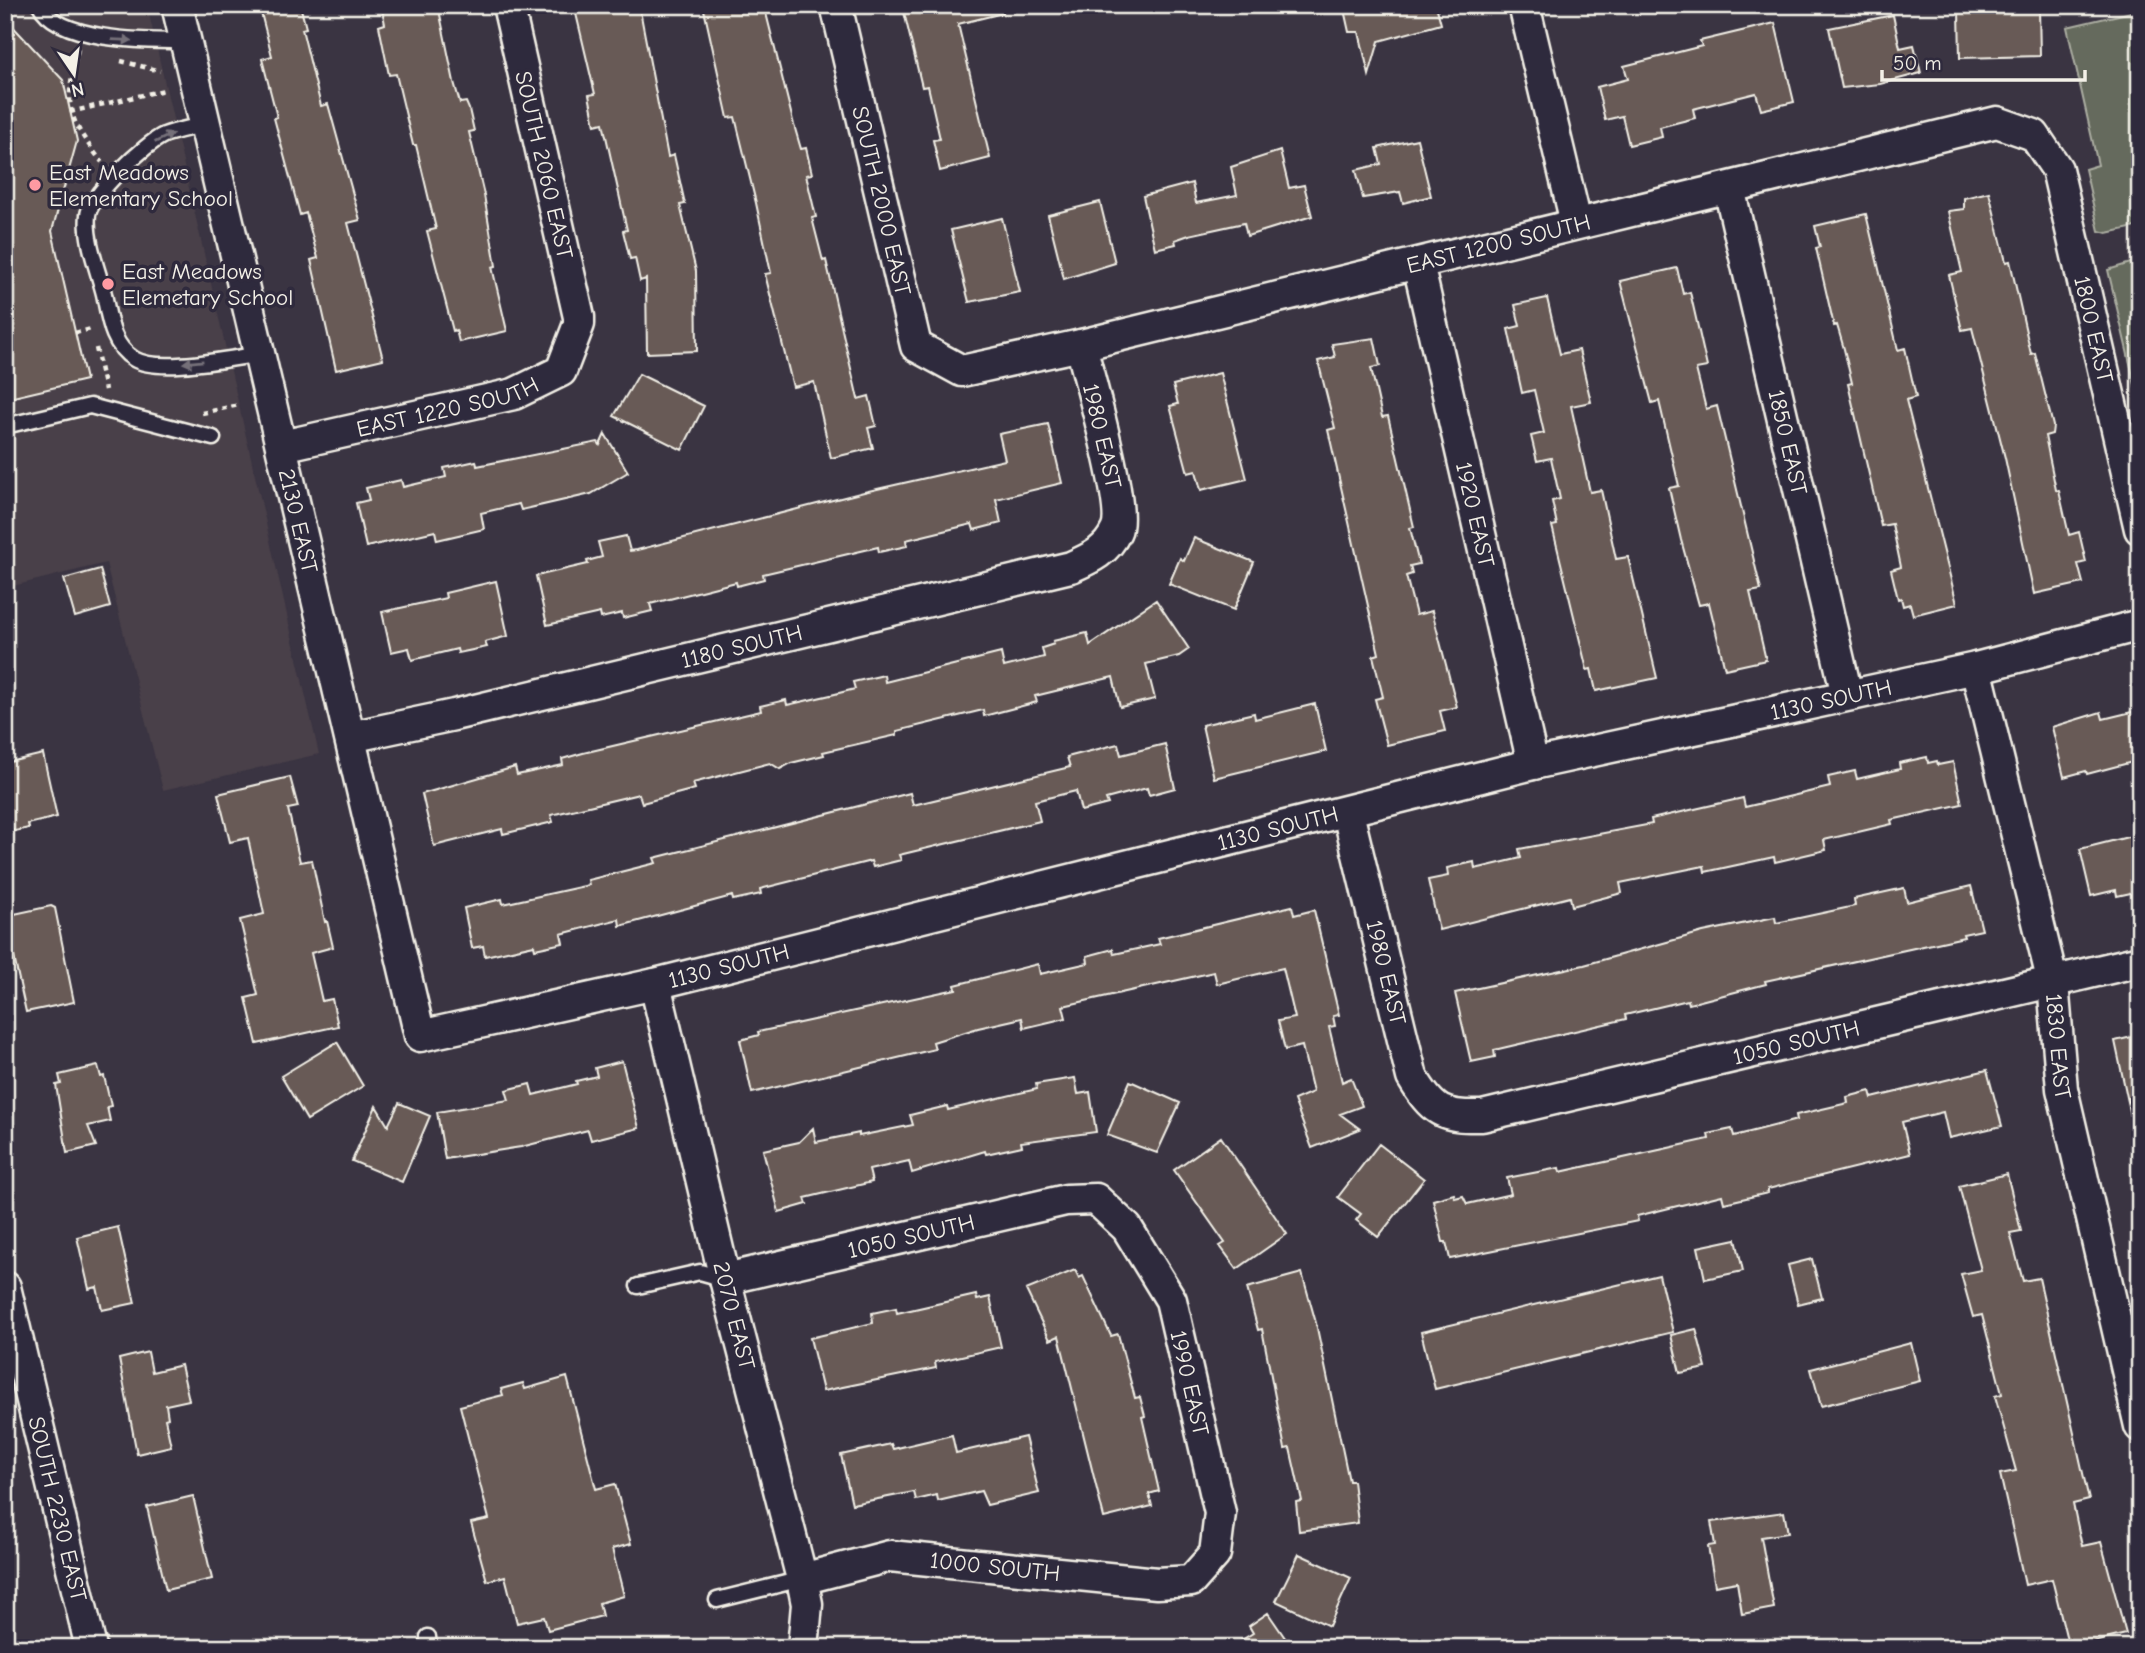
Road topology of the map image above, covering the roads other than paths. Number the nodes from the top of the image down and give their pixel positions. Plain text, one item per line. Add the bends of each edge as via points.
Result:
1 (40, 5) edge
2 (177, 5) edge
3 (508, 5) edge
4 (836, 5) edge
5 (1524, 5) edge
6 (186, 41) junction
7 (205, 124) junction
8 (2034, 135) joint
9 (1729, 188) junction
10 (1576, 223) junction
11 (1418, 264) junction
12 (579, 324) joint
13 (1081, 345) junction
14 (261, 354) junction
15 (962, 370) joint
16 (5, 426) edge
17 (213, 438) dead end
18 (282, 446) junction
19 (1118, 529) joint
20 (2140, 529) edge
21 (2140, 625) edge
22 (1976, 668) junction
23 (1847, 695) junction
24 (350, 737) junction
25 (1533, 764) junction
26 (1349, 813) junction
27 (2140, 961) edge
28 (2053, 983) junction
29 (655, 984) junction
30 (420, 1036) joint
31 (1452, 1117) joint
32 (1096, 1199) joint
33 (725, 1279) junction
34 (638, 1286) dead end
35 (5, 1287) edge
36 (2140, 1425) edge
37 (802, 1579) junction
38 (1191, 1581) joint
39 (717, 1600) dead end
40 (91, 1648) edge
41 (803, 1648) edge

1 -> 6 lane via 55,21 111,40
2 - 6 street, 2130 EAST
3 - 12 street, SOUTH 2060 EAST
4 - 15 street, SOUTH 2000 EAST via 916,346
5 - 10 street
6 - 7 street, 2130 EAST
7 - 14 street, 2130 EAST
14 -> 7 lane via 159,365 136,360 122,350 113,335 90,233 88,214 93,202 132,159 162,136
8 - 9 street, EAST 1200 SOUTH via 1997,122
8 - 20 street, 1800 EAST via 2057,169
9 - 10 street, EAST 1200 SOUTH
9 - 23 street, 1850 EAST
10 - 11 street, EAST 1200 SOUTH
11 - 13 street, EAST 1200 SOUTH
11 - 25 street, 1920 EAST
12 - 18 street, EAST 1220 SOUTH via 561,371 514,394
13 - 15 street, EAST 1200 SOUTH
13 - 19 street, 1980 EAST via 1117,499
14 - 18 street, 2130 EAST
16 - 17 lane via 90,406
18 - 24 street, 2130 EAST
19 - 24 street, 1180 SOUTH via 1099,555 1072,567
21 - 22 street, 1130 SOUTH
22 - 23 street, 1130 SOUTH
22 - 28 street, 1830 EAST
23 - 25 street, 1130 SOUTH
24 - 30 street, 2130 EAST
25 - 26 street, 1130 SOUTH
26 - 29 street, 1130 SOUTH
26 - 31 street, 1980 EAST via 1412,1077 1428,1104
27 - 28 street, 1050 SOUTH
28 - 31 street, 1050 SOUTH via 1482,1116
28 - 36 street, 1830 EAST via 2062,1089
29 - 30 street, 1130 SOUTH
29 - 33 street, 2070 EAST
32 - 33 street, 1050 SOUTH via 1066,1200
32 - 38 street, 1990 EAST via 1127,1228 1171,1300 1220,1513 1215,1554
33 - 34 lane via 700,1272
33 - 37 street, 2070 EAST
35 - 40 street, SOUTH 2230 EAST
37 - 38 street, 1000 SOUTH via 890,1556 1157,1583
37 - 39 lane
37 - 41 street, 2070 EAST via 807,1604

